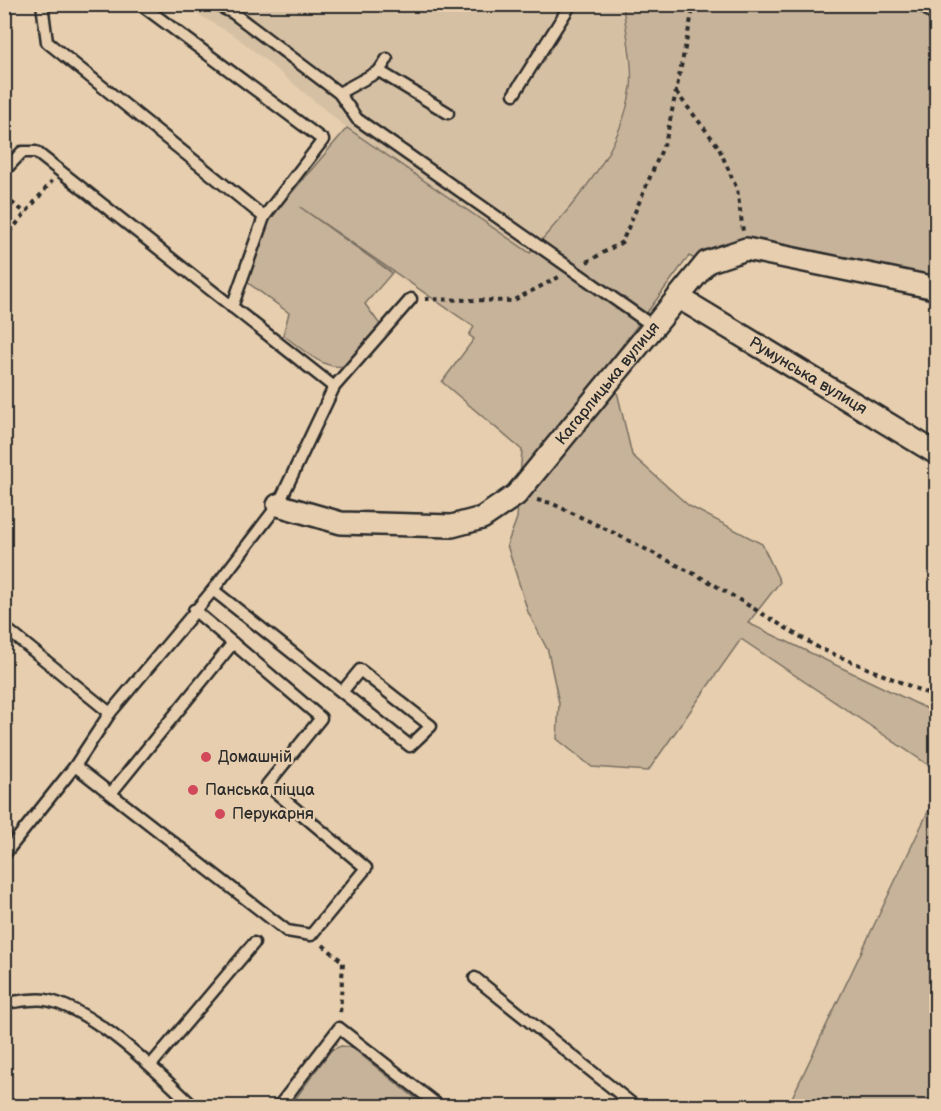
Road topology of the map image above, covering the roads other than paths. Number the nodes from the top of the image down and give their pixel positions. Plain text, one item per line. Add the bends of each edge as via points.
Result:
1 (42, 4) edge
2 (140, 4) edge
3 (215, 4) edge
4 (571, 4) edge
5 (921, 4) edge
6 (936, 17) edge
7 (387, 59) dead end
8 (379, 71) junction
9 (339, 93) junction
10 (514, 94) dead end
11 (448, 113) dead end
12 (4, 171) edge
13 (264, 217) junction
14 (936, 288) edge
15 (678, 297) junction
16 (411, 298) road end
17 (232, 307) junction
18 (653, 326) junction
19 (334, 387) junction
20 (936, 453) edge
21 (278, 505) junction
22 (213, 590) junction
23 (194, 610) junction
24 (4, 627) edge
25 (233, 643) junction
26 (342, 692) junction
27 (110, 713) junction
28 (75, 766) junction
29 (112, 792) junction
30 (4, 855) edge
31 (254, 943) dead end
32 (475, 978) dead end
33 (4, 1003) edge
34 (151, 1065) junction
35 (193, 1107) edge
36 (279, 1107) edge
37 (440, 1107) edge
38 (635, 1107) edge

1 - 13 lane via 47,42
2 - 13 lane via 323,140
3 - 9 lane via 233,13
4 - 10 lane
5 - 6 lane
7 - 8 lane
8 - 9 lane
8 - 11 lane
9 - 18 lane via 357,119
12 - 17 lane via 22,152 36,152
13 - 17 lane
14 - 15 street, Кагарлицька вулиця via 746,249 707,262
15 - 18 street, Кагарлицька вулиця
15 - 20 street, Румунська вулиця
16 - 19 lane
17 - 19 lane
18 - 21 street, Кагарлицька вулиця via 516,495 482,518 452,526 341,523
19 - 21 lane
21 - 22 lane
22 - 23 lane
22 - 26 lane
23 - 25 lane
23 - 27 lane
24 - 27 lane
25 - 29 lane
25 - 29 lane via 321,718 267,785 366,868 311,935 287,931
26 - 26 lane via 410,746 431,726 360,670
27 - 28 lane
28 - 29 lane
28 - 30 lane
31 - 34 lane
32 - 38 lane
33 - 34 lane via 44,999 76,1010
34 - 35 lane
36 - 37 lane via 339,1028

